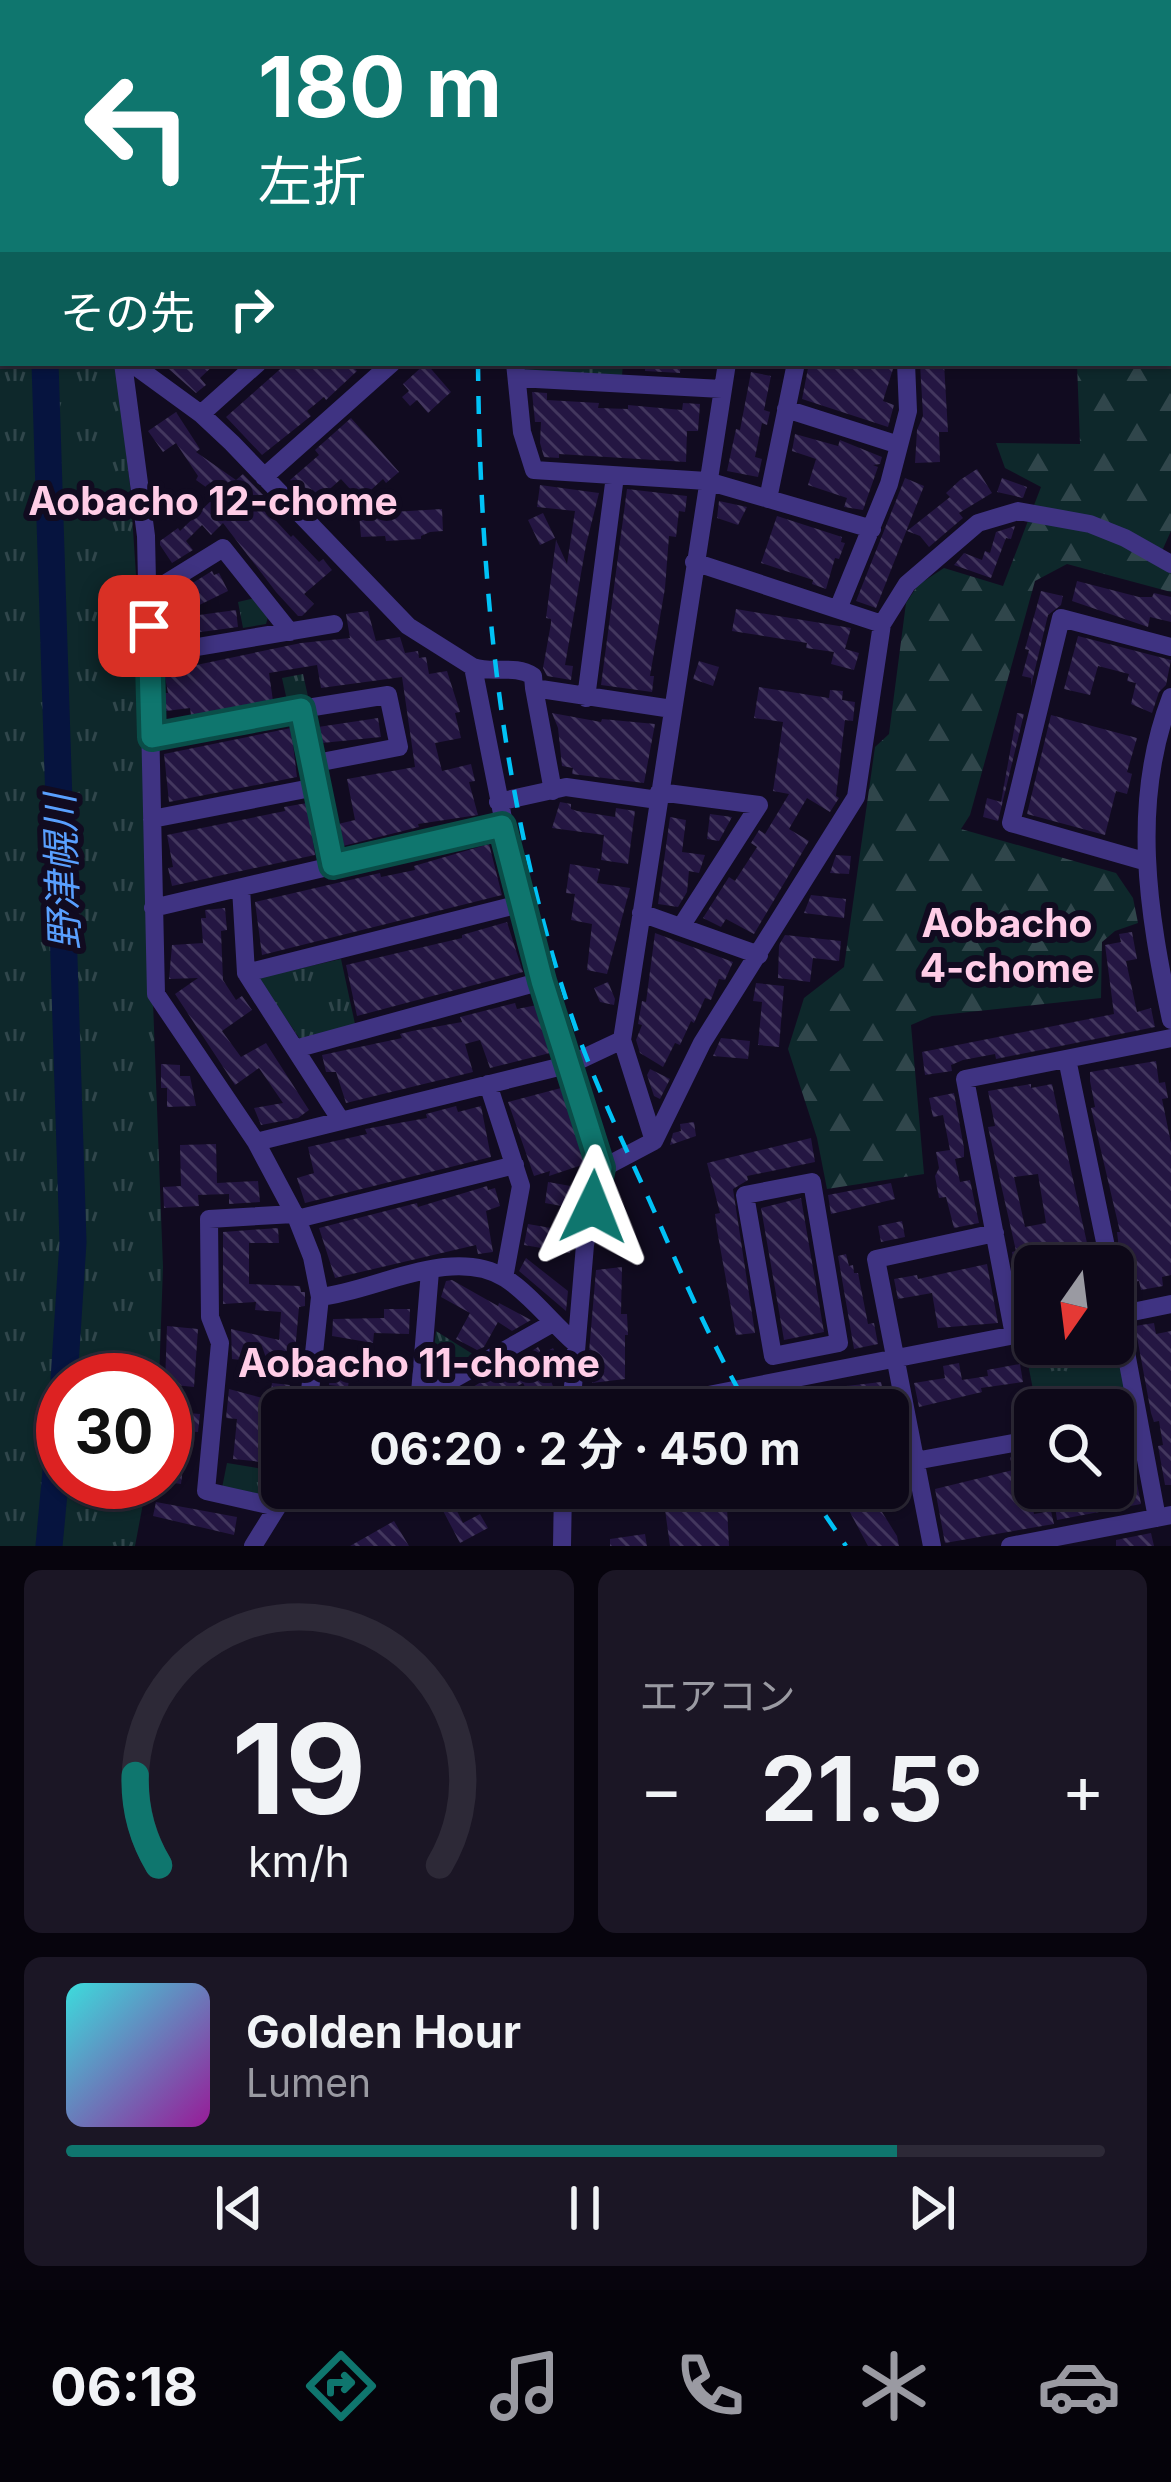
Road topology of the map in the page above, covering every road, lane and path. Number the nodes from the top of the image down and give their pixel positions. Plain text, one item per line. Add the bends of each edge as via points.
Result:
1 (127, 366) edge
2 (131, 366) edge
3 (255, 366) edge
4 (389, 366) edge
5 (726, 366) edge
6 (795, 366) edge
7 (907, 366) edge
8 (516, 370) edge
9 (722, 389) junction
10 (787, 409) junction
11 (201, 414) junction
12 (899, 445) junction
13 (615, 476) junction
14 (264, 477) junction
15 (706, 481) junction
16 (769, 499) junction
17 (872, 529) junction
18 (694, 562) junction
19 (1171, 564) edge
20 (147, 596) junction
21 (838, 609) junction
22 (334, 624) dead end
23 (882, 624) junction
24 (290, 632) junction
25 (1171, 647) edge
26 (150, 655) junction
27 (473, 667) junction
28 (534, 688) junction
29 (1171, 697) edge
30 (586, 698) junction
31 (301, 709) junction
32 (672, 709) junction
33 (152, 737) junction
34 (311, 764) junction
35 (316, 787) junction
36 (553, 791) junction
37 (658, 796) junction
38 (498, 802) junction
39 (152, 819) junction
40 (502, 826) junction
41 (1144, 861) junction
42 (333, 865) junction
43 (241, 888) junction
44 (520, 904) junction
45 (153, 908) junction
46 (641, 913) junction
47 (682, 926) junction
48 (759, 955) junction
49 (246, 973) junction
50 (542, 981) junction
51 (1171, 1020) edge
52 (1171, 1037) edge
53 (622, 1040) junction
54 (296, 1049) junction
55 (1067, 1060) junction
56 (571, 1064) junction
57 (488, 1084) junction
58 (340, 1119) junction
59 (654, 1141) junction
60 (256, 1142) junction
61 (515, 1165) junction
62 (601, 1168) junction
63 (296, 1216) junction
64 (995, 1234) junction
65 (1105, 1245) edge
66 (430, 1270) junction
67 (504, 1278) junction
68 (320, 1297) junction
69 (1171, 1304) edge
70 (1134, 1311) edge
71 (553, 1323) junction
72 (1014, 1335) joint
73 (575, 1343) junction
74 (816, 1348) junction
75 (896, 1358) junction
76 (1126, 1365) edge
77 (823, 1371) junction
78 (310, 1389) edge
79 (420, 1389) edge
80 (444, 1389) edge
81 (572, 1389) edge
82 (739, 1389) edge
83 (1137, 1421) junction
84 (1134, 1422) edge
85 (1014, 1443) edge
86 (915, 1461) junction
87 (261, 1503) edge
88 (276, 1509) edge
89 (563, 1509) edge
90 (1164, 1517) edge
91 (253, 1546) edge
92 (562, 1546) edge
93 (932, 1546) edge
94 (1010, 1546) edge

1 - 20 street
2 - 11 street
3 - 11 street
4 - 14 street
5 - 9 street
6 - 10 street
7 - 12 street
8 - 9 street
8 - 13 street via 534,470
9 - 15 street
10 - 12 street
10 - 16 street
11 - 14 street
12 - 17 street
13 - 15 street
13 - 30 street
14 - 27 street via 408,626
15 - 16 street
15 - 18 street
16 - 17 street
17 - 21 street
18 - 21 street
18 - 32 street
19 - 23 street via 1090,524 995,515 907,584
20 - 24 street via 223,548
20 - 26 street
21 - 23 street
22 - 24 street
23 - 48 street via 856,797
24 - 26 street
25 - 41 street via 1061,619 1011,823
26 - 33 street
27 - 28 street via 520,668 533,676
27 - 38 street
28 - 30 street
28 - 36 street
29 - 41 street via 1160,726
30 - 32 street
31 - 33 street
31 - 34 street
31 - 34 street via 388,695 399,747
32 - 37 street
33 - 39 street
34 - 35 street
35 - 39 street
35 - 42 street
36 - 37 street
36 - 38 street
37 - 46 street
37 - 47 street via 759,805
38 - 40 street
39 - 45 street
40 - 42 street
40 - 44 street
41 - 51 street
42 - 43 street
43 - 45 street
43 - 49 street
44 - 49 street
44 - 50 street
45 - 60 street via 156,994
46 - 47 street
46 - 53 street
47 - 48 street
48 - 59 street via 702,1043
49 - 54 street
50 - 54 street
50 - 56 street
52 - 55 street
53 - 56 street
53 - 59 street
54 - 58 street
55 - 64 street via 965,1079
55 - 65 street
56 - 57 street
56 - 62 street
57 - 58 street
57 - 61 street
58 - 60 street
59 - 62 street
60 - 63 street
61 - 63 street
61 - 67 street via 520,1186
62 - 73 street
63 - 68 street
63 - 87 street via 209,1219 210,1317 220,1343 206,1491
64 - 72 street
64 - 75 street via 876,1258
66 - 67 street via 468,1266
66 - 68 street
66 - 79 street
67 - 71 street
68 - 78 street
69 - 70 street
71 - 73 street
71 - 80 street
72 - 75 street
73 - 81 street
74 - 74 street via 838,1343 812,1182 745,1195 772,1356
74 - 77 street
75 - 77 street
75 - 86 street
76 - 83 street
77 - 82 street
83 - 84 street
83 - 90 street
85 - 86 street
86 - 93 street
88 - 91 street
89 - 92 street
90 - 94 street

